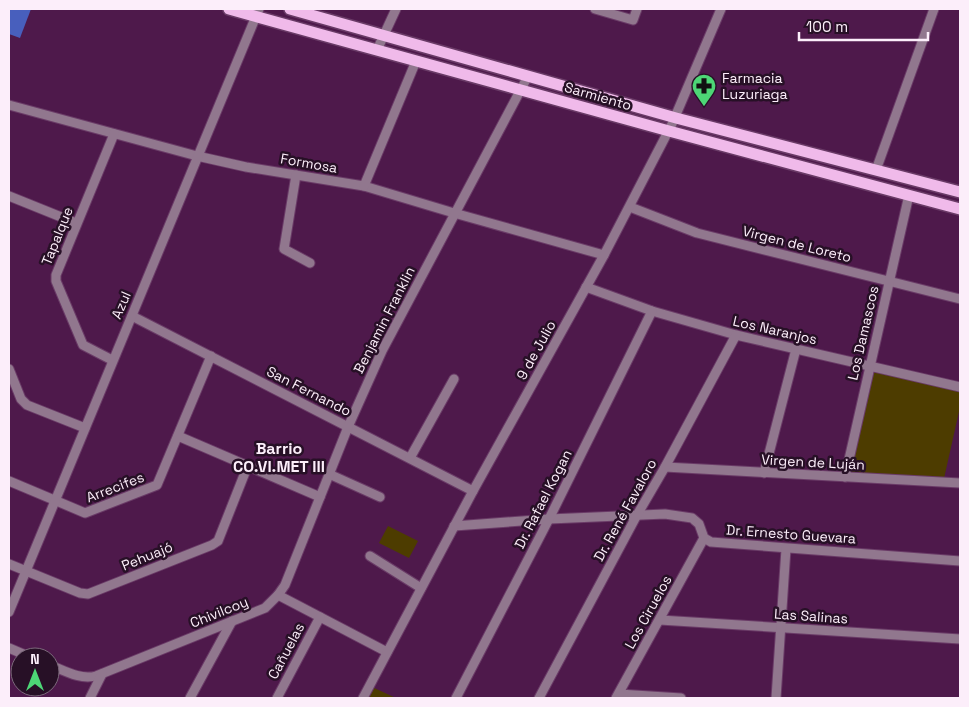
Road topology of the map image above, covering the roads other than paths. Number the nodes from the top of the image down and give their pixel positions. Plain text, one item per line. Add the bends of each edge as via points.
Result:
1 (230, 9) edge
2 (290, 9) edge
3 (396, 9) edge
4 (595, 9) edge
5 (637, 9) edge
6 (720, 9) edge
7 (934, 9) edge
8 (257, 13) edge
9 (383, 35) junction
10 (377, 50) junction
11 (416, 61) junction
12 (528, 76) junction
13 (520, 90) junction
14 (9, 105) edge
15 (676, 118) junction
16 (669, 131) junction
17 (114, 134) junction
18 (198, 156) junction
19 (876, 170) junction
20 (296, 175) junction
21 (364, 186) junction
22 (960, 192) edge
23 (9, 196) edge
24 (909, 196) junction
25 (630, 207) junction
26 (960, 208) edge
27 (454, 213) junction
28 (76, 223) junction
29 (604, 255) junction
30 (310, 263) dead end
31 (889, 281) junction
32 (586, 287) junction
33 (960, 299) edge
34 (652, 310) junction
35 (132, 316) junction
36 (736, 335) junction
37 (796, 349) junction
38 (211, 356) junction
39 (112, 360) junction
40 (870, 366) junction
41 (9, 369) edge
42 (454, 379) dead end
43 (960, 387) edge
44 (348, 427) junction
45 (85, 428) junction
46 (178, 436) junction
47 (410, 458) junction
48 (248, 465) junction
49 (665, 467) junction
50 (764, 473) junction
51 (329, 474) junction
52 (845, 477) junction
53 (9, 481) edge
54 (960, 484) edge
55 (473, 491) junction
56 (320, 496) junction
57 (380, 497) dead end
58 (55, 500) junction
59 (637, 515) junction
60 (549, 519) junction
61 (454, 526) junction
62 (704, 538) junction
63 (786, 548) junction
64 (370, 556) dead end
65 (960, 560) edge
66 (9, 564) edge
67 (26, 571) junction
68 (285, 585) joint
69 (421, 588) junction
70 (278, 595) junction
71 (9, 612) edge
72 (320, 617) junction
73 (660, 620) junction
74 (232, 621) junction
75 (780, 628) junction
76 (960, 639) edge
77 (387, 652) junction
78 (60, 669) edge
79 (102, 674) junction
80 (617, 696) edge
81 (90, 698) edge
82 (190, 698) edge
83 (277, 698) edge
84 (363, 698) edge
85 (456, 698) edge
86 (539, 698) edge
87 (681, 698) edge
88 (776, 698) edge

1 - 8 main road, Sarmiento
2 - 9 main road, Sarmiento
3 - 9 street
4 - 5 street via 632,20
6 - 15 street, 9 de Julio
7 - 19 street
8 - 10 main road, Sarmiento
8 - 18 street, Azul
9 - 10 street
9 - 12 main road, Sarmiento
10 - 11 main road, Sarmiento
11 - 13 main road, Sarmiento
11 - 21 street
12 - 13 street, Benjamin Franklin
12 - 15 main road, Sarmiento
13 - 16 main road, Sarmiento
13 - 27 street, Benjamin Franklin
14 - 17 street, Formosa
15 - 16 street, 9 de Julio
15 - 19 main road, Sarmiento
16 - 24 main road, Sarmiento
16 - 25 street, 9 de Julio
17 - 18 street, Formosa
17 - 28 street, Tapalque
18 - 20 street, Formosa
18 - 35 street, Azul
19 - 22 main road, Sarmiento
20 - 21 street, Formosa
20 - 30 street via 284,248
21 - 27 street, Formosa
23 - 28 street
24 - 26 main road, Sarmiento
24 - 31 street, Los Damascos
25 - 29 street, 9 de Julio
25 - 31 street, Virgen de Loreto via 697,233
27 - 29 street, Formosa
27 - 44 street, Benjamin Franklin via 382,350
28 - 39 street, Tapalque via 56,281 83,345
29 - 32 street, 9 de Julio
31 - 33 street, Virgen de Loreto
31 - 40 street, Los Damascos
32 - 34 street, Los Naranjos
32 - 55 street, 9 de Julio
34 - 36 street, Los Naranjos
34 - 60 street, Dr. Rafael Kogan
35 - 38 street, San Fernando
35 - 39 street, Azul
36 - 37 street, Los Naranjos
36 - 49 street, Dr. René Favaloro
37 - 40 street, Los Naranjos
37 - 50 street
38 - 44 street, San Fernando
38 - 46 street, Arrecifes
39 - 45 street, Azul
40 - 43 street, Los Naranjos
40 - 52 street, Los Damascos
41 - 45 street via 21,399 27,405
42 - 47 street
44 - 47 street, San Fernando
44 - 51 street, Benjamin Franklin
45 - 58 street, Azul
46 - 48 street
46 - 58 street, Arrecifes via 157,485 85,513
47 - 55 street, San Fernando
48 - 56 street
48 - 67 street, Pehuajó via 218,541 212,545 88,594
49 - 50 street, Virgen de Luján
49 - 59 street, Dr. René Favaloro
50 - 52 street, Virgen de Luján
51 - 56 street, Benjamin Franklin
51 - 57 street
52 - 54 street, Virgen de Luján
53 - 58 street, Arrecifes
55 - 61 street, 9 de Julio
56 - 68 street, Benjamin Franklin
58 - 67 street, Azul
59 - 60 street
59 - 62 street via 665,514 692,518 699,524
59 - 86 street, Dr. René Favaloro
60 - 61 street
60 - 85 street, Dr. Rafael Kogan
61 - 69 street, 9 de Julio
62 - 63 street, Dr. Ernesto Guevara via 710,542
62 - 73 street, Los Ciruelos
63 - 65 street, Dr. Ernesto Guevara
63 - 75 street
64 - 69 street
66 - 67 street, Pehuajó
67 - 71 street, Azul
68 - 70 street, Chivilcoy
69 - 77 street, 9 de Julio
70 - 72 street
70 - 74 street, Chivilcoy via 265,608
72 - 77 street
72 - 83 street, Cañuelas
73 - 75 street, Las Salinas
73 - 80 street, Los Ciruelos
74 - 79 street, Chivilcoy
74 - 82 street
75 - 76 street, Las Salinas
75 - 88 street
77 - 84 street, 9 de Julio
78 - 79 street, Chivilcoy via 79,677
79 - 81 street
80 - 87 street

